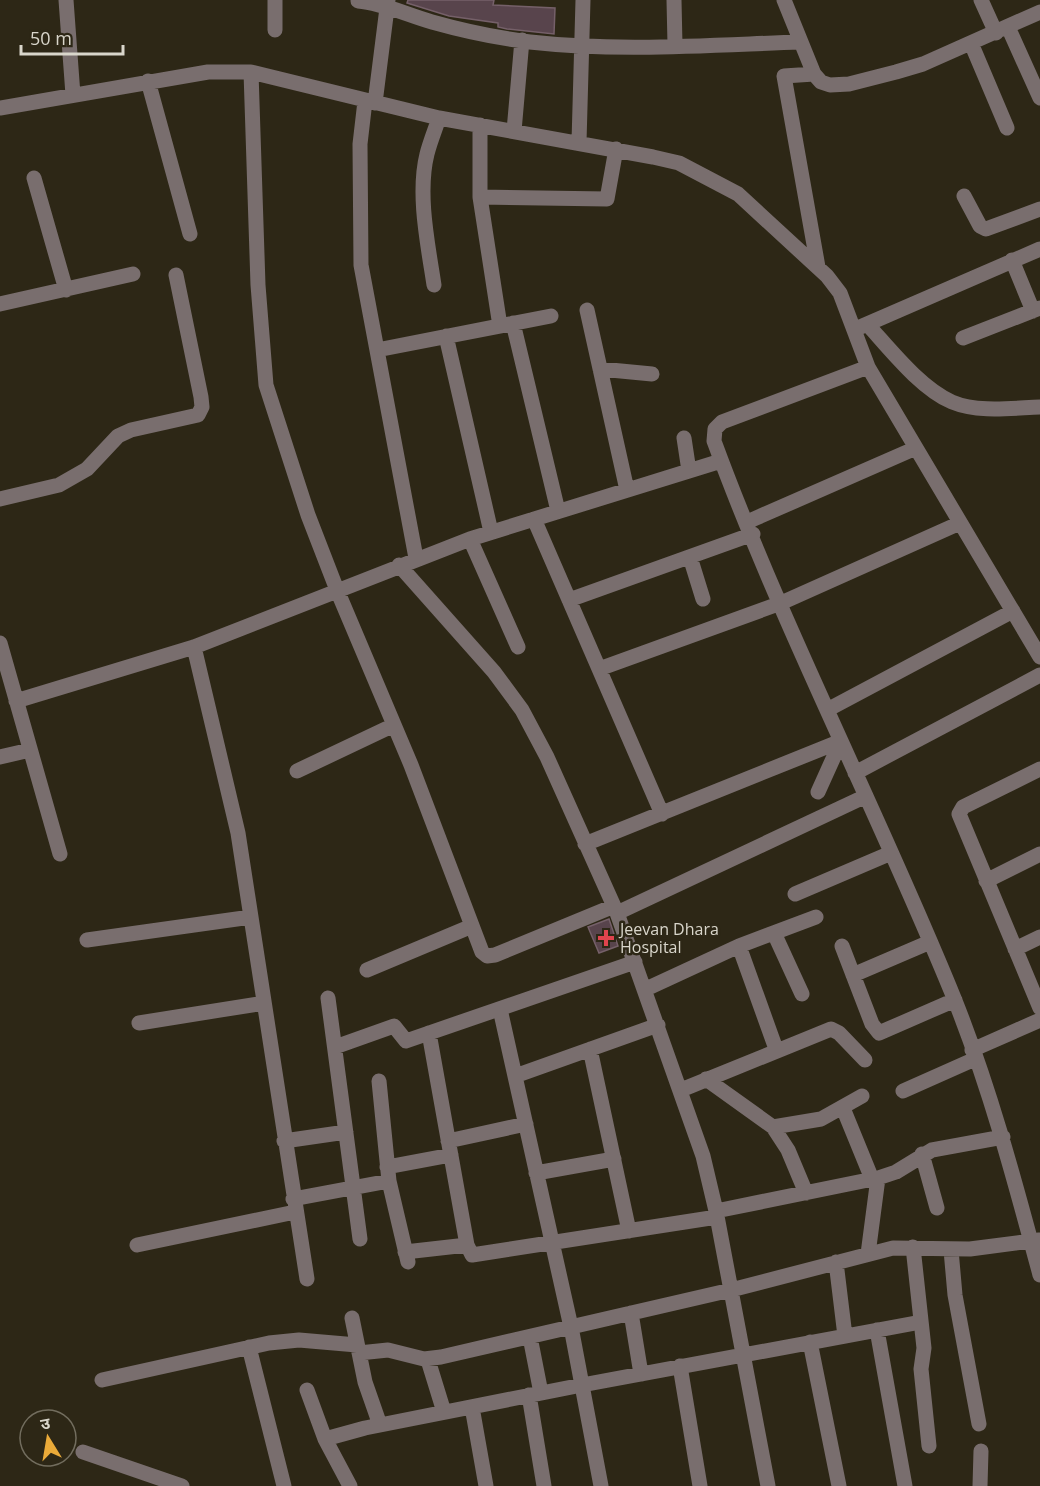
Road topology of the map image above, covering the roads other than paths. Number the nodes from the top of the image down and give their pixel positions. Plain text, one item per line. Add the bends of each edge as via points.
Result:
1 (66, 0) edge
2 (275, 0) edge
3 (583, 0) edge
4 (674, 0) edge
5 (784, 0) edge
6 (981, 0) edge
7 (358, 1) edge
8 (387, 4) edge
9 (1040, 12) edge
10 (275, 30) dead end
11 (1002, 30) junction
12 (522, 40) junction
13 (800, 42) junction
14 (971, 43) junction
15 (581, 45) junction
16 (675, 45) junction
17 (251, 72) junction
18 (814, 74) junction
19 (148, 81) junction
20 (73, 94) junction
21 (1040, 98) edge
22 (370, 102) junction
23 (0, 108) edge
24 (440, 118) junction
25 (480, 125) junction
26 (1007, 128) dead end
27 (514, 131) junction
28 (579, 142) junction
29 (616, 149) junction
30 (33, 178) dead end
31 (964, 196) dead end
32 (480, 197) junction
33 (1040, 209) edge
34 (190, 234) dead end
35 (1040, 249) edge
36 (1012, 260) junction
37 (818, 267) junction
38 (133, 274) dead end
39 (176, 275) dead end
40 (434, 285) dead end
41 (66, 290) junction
42 (0, 304) edge
43 (586, 310) dead end
44 (1036, 310) edge
45 (551, 316) dead end
46 (507, 325) junction
47 (862, 326) junction
48 (446, 336) junction
49 (963, 338) dead end
50 (377, 350) junction
51 (868, 367) junction
52 (600, 369) junction
53 (652, 374) dead end
54 (1040, 407) edge
55 (684, 438) dead end
56 (916, 448) junction
57 (721, 461) junction
58 (689, 471) junction
59 (627, 490) junction
60 (0, 499) edge
61 (558, 511) junction
62 (534, 519) junction
63 (960, 523) junction
64 (750, 528) junction
65 (491, 532) junction
66 (470, 539) junction
67 (690, 557) junction
68 (416, 558) junction
69 (399, 565) junction
70 (337, 590) junction
71 (703, 599) dead end
72 (569, 600) junction
73 (782, 603) junction
74 (1013, 611) junction
75 (0, 643) edge
76 (194, 646) junction
77 (518, 647) dead end
78 (1040, 657) edge
79 (599, 669) junction
80 (1040, 675) edge
81 (15, 701) junction
82 (827, 710) junction
83 (394, 725) junction
84 (841, 741) junction
85 (30, 750) junction
86 (0, 758) edge
87 (1040, 769) edge
88 (297, 771) dead end
89 (855, 773) junction
90 (818, 792) dead end
91 (866, 796) junction
92 (662, 814) junction
93 (585, 844) junction
94 (891, 853) junction
95 (60, 854) dead end
96 (1040, 854) edge
97 (986, 881) junction
98 (795, 894) dead end
99 (615, 910) junction
100 (251, 917) junction
101 (816, 917) dead end
102 (472, 926) junction
103 (774, 933) junction
104 (1040, 937) edge
105 (87, 940) dead end
106 (930, 942) junction
107 (739, 946) junction
108 (842, 946) dead end
109 (1015, 949) junction
110 (635, 962) junction
111 (367, 970) dead end
112 (853, 975) junction
113 (646, 989) junction
114 (1036, 989) edge
115 (802, 994) dead end
116 (328, 998) dead end
117 (955, 1000) junction
118 (264, 1003) junction
119 (1040, 1008) edge
120 (500, 1009) junction
121 (1040, 1020) edge
122 (139, 1023) dead end
123 (658, 1025) junction
124 (429, 1033) junction
125 (335, 1047) junction
126 (590, 1049) junction
127 (776, 1049) junction
128 (974, 1054) junction
129 (865, 1060) dead end
130 (515, 1076) junction
131 (706, 1080) junction
132 (379, 1081) dead end
133 (681, 1090) junction
134 (903, 1091) dead end
135 (862, 1096) dead end
136 (843, 1108) junction
137 (526, 1124) junction
138 (773, 1127) junction
139 (346, 1132) junction
140 (1003, 1137) junction
141 (285, 1141) junction
142 (450, 1148) junction
143 (922, 1154) junction
144 (614, 1159) junction
145 (536, 1173) junction
146 (388, 1174) junction
147 (875, 1179) junction
148 (353, 1187) junction
149 (806, 1193) junction
150 (294, 1206) junction
151 (937, 1208) dead end
152 (717, 1214) junction
153 (629, 1231) junction
154 (360, 1239) dead end
155 (1036, 1241) edge
156 (552, 1243) junction
157 (137, 1245) dead end
158 (467, 1245) junction
159 (913, 1247) junction
160 (951, 1250) junction
161 (868, 1254) junction
162 (836, 1262) junction
163 (1040, 1275) edge
164 (307, 1280) dead end
165 (731, 1290) junction
166 (631, 1313) junction
167 (352, 1318) dead end
168 (921, 1322) junction
169 (571, 1327) junction
170 (877, 1330) junction
171 (845, 1336) junction
172 (530, 1337) junction
173 (810, 1342) junction
174 (249, 1347) junction
175 (358, 1349) junction
176 (743, 1355) junction
177 (424, 1359) junction
178 (680, 1366) junction
179 (641, 1374) junction
180 (102, 1380) dead end
181 (582, 1385) junction
182 (307, 1390) dead end
183 (535, 1394) junction
184 (472, 1407) junction
185 (444, 1412) junction
186 (979, 1424) dead end
187 (380, 1425) junction
188 (325, 1439) junction
189 (929, 1446) dead end
190 (981, 1451) dead end
191 (83, 1452) dead end
192 (904, 1485) edge
193 (182, 1486) edge
194 (284, 1486) edge
195 (350, 1486) edge
196 (486, 1486) edge
197 (544, 1486) edge
198 (601, 1486) edge
199 (700, 1486) edge
200 (768, 1486) edge
201 (839, 1486) edge
202 (888, 1486) edge
203 (980, 1486) edge

1 - 20 street
2 - 10 street
3 - 15 street
4 - 16 street
5 - 13 street
6 - 11 street
7 - 8 street
8 - 12 street via 434,22
8 - 22 street
9 - 11 street
11 - 14 street
11 - 21 street
12 - 15 street
12 - 27 street
13 - 16 street
13 - 18 street
14 - 18 street via 923,64 849,84 830,85
14 - 26 street
15 - 16 street
15 - 28 street
17 - 19 street via 208,72
17 - 22 street
17 - 70 street via 258,285 266,385
18 - 37 street via 784,76
19 - 20 street
19 - 34 street
20 - 23 street
22 - 24 street
22 - 50 street via 360,144 360,239
24 - 25 street
24 - 40 street via 424,174
25 - 27 street
25 - 32 street
27 - 28 street
28 - 29 street
29 - 32 street via 607,199
29 - 37 street via 679,163 709,176 738,194
30 - 41 street
31 - 33 street via 980,226 986,229
32 - 46 street
35 - 36 street
36 - 44 street
36 - 47 street
37 - 47 street
38 - 41 street
39 - 60 street via 201,398 198,415 131,430 118,436 87,469 58,485
41 - 42 street
43 - 52 street
44 - 49 street
45 - 46 street
46 - 48 street
46 - 61 street
47 - 51 street
47 - 54 street via 952,402 969,406
48 - 50 street
48 - 65 street
50 - 68 street
51 - 56 street
51 - 57 street via 722,422 715,429 714,441
52 - 53 street
52 - 59 street
55 - 58 street
56 - 63 street
56 - 64 street
57 - 58 street
57 - 64 street
58 - 59 street
59 - 61 street
61 - 62 street
62 - 65 street
62 - 72 street
63 - 73 street
63 - 74 street
64 - 67 street
64 - 73 street
65 - 66 street
66 - 68 street
66 - 77 street
67 - 71 street
67 - 72 street
68 - 69 street
69 - 70 street
69 - 93 street via 494,672 522,710
70 - 76 street
70 - 83 street
72 - 79 street
73 - 79 street
73 - 82 street
74 - 78 street
74 - 82 street
75 - 81 street
76 - 81 street
76 - 100 street via 238,833
79 - 92 street
80 - 89 street
81 - 85 street
82 - 84 street
83 - 88 street
83 - 102 street
84 - 89 street
84 - 90 street
84 - 92 street
85 - 86 street
85 - 95 street
87 - 97 street via 963,807 959,814
89 - 91 street
91 - 94 street
91 - 99 street
92 - 93 street
93 - 99 street
94 - 98 street
94 - 106 street
96 - 97 street
97 - 109 street
99 - 102 street via 487,956
99 - 110 street
100 - 105 street
100 - 118 street
101 - 103 street
102 - 111 street
103 - 107 street
103 - 115 street
104 - 109 street
106 - 112 street
106 - 117 street
107 - 113 street
107 - 127 street
108 - 112 street
109 - 114 street
110 - 113 street
110 - 120 street
112 - 117 street via 879,1033
113 - 123 street
114 - 119 street
116 - 125 street
117 - 128 street
118 - 122 street
118 - 141 street
120 - 124 street
120 - 130 street
121 - 128 street
123 - 126 street
123 - 133 street
124 - 125 street via 406,1041 394,1026
124 - 142 street
125 - 139 street
126 - 130 street
126 - 144 street
127 - 129 street via 831,1029 840,1033
127 - 131 street
128 - 134 street
128 - 140 street
130 - 137 street
131 - 133 street
131 - 138 street
132 - 146 street
133 - 152 street
135 - 136 street
136 - 138 street via 821,1119
136 - 147 street
137 - 142 street
137 - 145 street
138 - 149 street via 788,1150
139 - 141 street
139 - 148 street
140 - 143 street
140 - 155 street
141 - 150 street
142 - 146 street
142 - 158 street
143 - 147 street via 896,1172
143 - 151 street
144 - 145 street
144 - 153 street
145 - 156 street
146 - 148 street
146 - 158 street via 406,1257
147 - 149 street
147 - 161 street
148 - 150 street
148 - 154 street
149 - 152 street
150 - 157 street
150 - 164 street
152 - 153 street
152 - 165 street
153 - 156 street
155 - 160 street
155 - 163 street
156 - 158 street via 478,1256 472,1255
156 - 169 street
159 - 160 street
159 - 161 street
159 - 168 street
160 - 186 street via 955,1295
161 - 162 street
162 - 165 street
162 - 171 street
165 - 166 street
165 - 176 street
166 - 169 street
166 - 179 street
167 - 175 street
168 - 170 street
168 - 189 street via 921,1370
169 - 172 street
169 - 181 street
170 - 171 street
170 - 192 street
171 - 173 street
172 - 177 street
172 - 183 street
173 - 176 street
173 - 201 street
174 - 175 street via 299,1340
174 - 180 street
174 - 194 street
175 - 177 street via 388,1350
175 - 187 street
176 - 178 street
176 - 200 street
177 - 185 street via 428,1360
178 - 179 street
178 - 199 street
179 - 181 street
181 - 183 street
181 - 198 street
182 - 188 street
183 - 184 street
183 - 197 street
184 - 185 street
184 - 196 street
185 - 187 street
187 - 188 street
188 - 195 street
190 - 203 street
191 - 193 street
192 - 202 street

